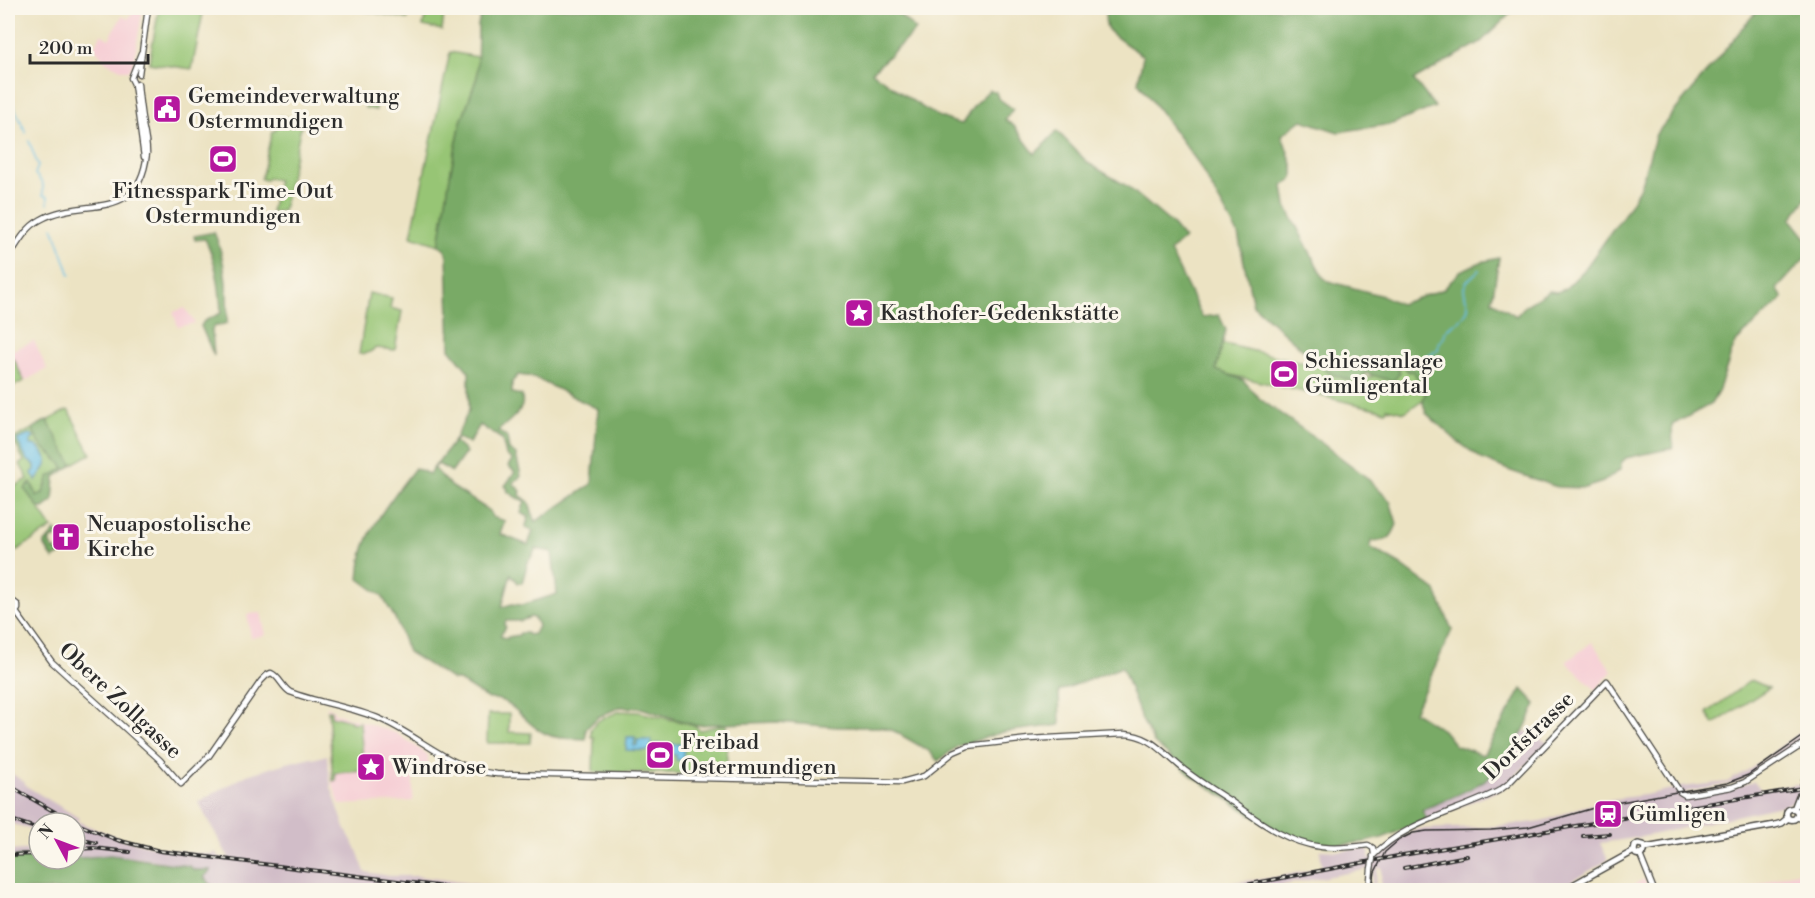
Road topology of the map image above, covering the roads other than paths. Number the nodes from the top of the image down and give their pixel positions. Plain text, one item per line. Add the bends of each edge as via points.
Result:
1 (148, 8) edge
2 (137, 74) junction
3 (136, 84) junction
4 (8, 258) edge
5 (9, 601) edge
6 (12, 611) junction
7 (1808, 741) edge
8 (1798, 747) junction
9 (1808, 747) edge
10 (1806, 775) edge
11 (1803, 786) dead end
12 (1800, 796) dead end
13 (1794, 809) junction
14 (1796, 817) junction
15 (1788, 818) junction
16 (1808, 821) edge
17 (1645, 848) junction
18 (1634, 851) junction
19 (1640, 855) junction
20 (1373, 856) junction
21 (1369, 891) edge
22 (1564, 891) edge
23 (1654, 891) edge

1 - 2 street
2 - 3 street via 142,78
2 - 3 street via 131,78
3 - 4 street via 145,160 139,182 116,202 42,219 27,230
5 - 6 street
5 - 6 street, Obere Zollgasse via 18,605
6 - 20 street, Obere Zollgasse via 52,662 160,760 181,784 209,756 261,681 272,673 290,692 370,715 403,730 458,765 497,774 902,782 924,776 954,752 971,745 1136,735 1149,740 1186,771 1286,837 1328,848 1368,845 1373,848
7 - 8 street
8 - 9 street
8 - 20 street, Dorfstrasse via 1745,782 1685,795 1607,681 1508,784 1406,831
10 - 11 main road
12 - 13 main road
13 - 14 main road
13 - 15 main road via 1787,811
14 - 15 main road
14 - 16 street
15 - 17 main road via 1775,825
17 - 18 main road via 1638,844
17 - 19 main road
18 - 19 main road
18 - 22 main road
19 - 23 street
20 - 21 street, bridge

